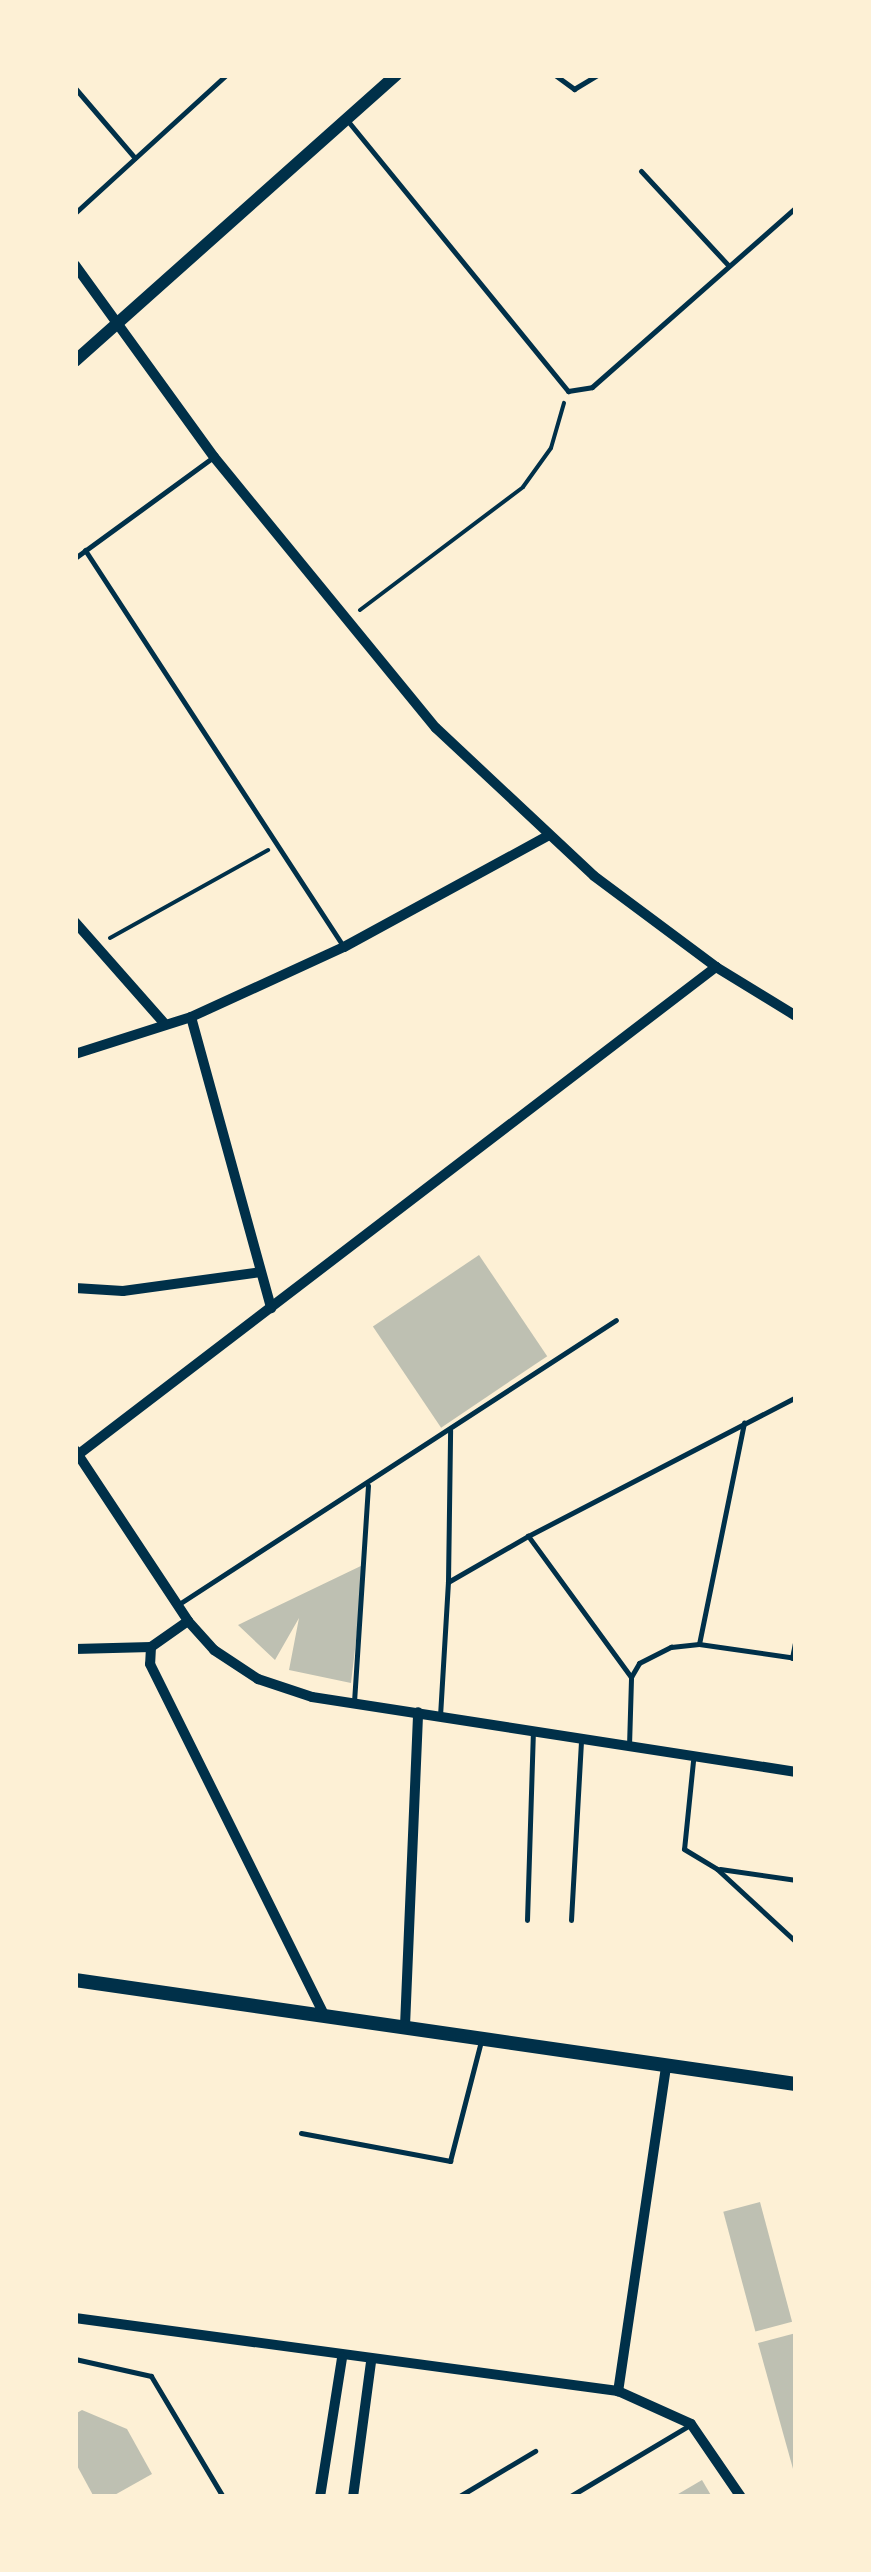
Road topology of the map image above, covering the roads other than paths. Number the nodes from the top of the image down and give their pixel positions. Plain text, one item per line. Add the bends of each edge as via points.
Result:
1 (226, 75) edge
2 (396, 75) edge
3 (555, 75) edge
4 (597, 75) edge
5 (75, 88) edge
6 (347, 119) junction
7 (135, 158) junction
8 (641, 171) dead end
9 (796, 207) edge
10 (75, 213) edge
11 (75, 265) edge
12 (729, 266) junction
13 (118, 322) junction
14 (75, 361) edge
15 (214, 457) junction
16 (86, 550) junction
17 (75, 558) edge
18 (548, 836) junction
19 (75, 922) edge
20 (344, 947) junction
21 (716, 967) junction
22 (191, 1016) junction
23 (796, 1016) edge
24 (166, 1024) junction
25 (75, 1054) edge
26 (261, 1272) junction
27 (75, 1288) edge
28 (271, 1308) junction
29 (616, 1320) dead end
30 (796, 1397) edge
31 (744, 1423) junction
32 (450, 1428) junction
33 (76, 1454) edge
34 (368, 1486) junction
35 (528, 1536) junction
36 (448, 1582) junction
37 (177, 1606) junction
38 (188, 1622) junction
39 (796, 1638) edge
40 (699, 1644) junction
41 (151, 1647) junction
42 (75, 1649) edge
43 (794, 1658) edge
44 (631, 1676) junction
45 (353, 1704) junction
46 (418, 1712) junction
47 (440, 1716) junction
48 (533, 1730) junction
49 (581, 1739) junction
50 (630, 1746) junction
51 (693, 1761) junction
52 (796, 1772) edge
53 (717, 1869) junction
54 (796, 1880) edge
55 (528, 1920) dead end
56 (570, 1920) dead end
57 (796, 1942) edge
58 (75, 1980) edge
59 (324, 2015) junction
60 (405, 2026) junction
61 (482, 2038) junction
62 (666, 2067) junction
63 (796, 2084) edge
64 (301, 2133) dead end
65 (75, 2318) edge
66 (342, 2358) junction
67 (75, 2359) edge
68 (371, 2362) junction
69 (618, 2392) junction
70 (690, 2424) junction
71 (535, 2451) dead end
72 (223, 2497) edge
73 (320, 2497) edge
74 (353, 2497) edge
75 (458, 2497) edge
76 (569, 2497) edge
77 (741, 2497) edge

1 - 7 lane
2 - 6 street
3 - 4 lane via 574,89
5 - 7 lane
6 - 12 lane via 568,391 592,387
6 - 13 street
7 - 10 lane
8 - 12 lane
9 - 12 lane
11 - 13 street
13 - 14 street
13 - 15 street
15 - 16 lane
15 - 18 street via 436,728
16 - 17 lane
16 - 20 lane
18 - 20 street
18 - 21 street
19 - 24 street
20 - 22 street
21 - 23 street
21 - 28 street
22 - 24 street
22 - 26 street
24 - 25 street
26 - 27 street via 123,1290
26 - 28 street
28 - 33 street
29 - 32 lane
30 - 31 lane
31 - 35 lane
31 - 40 lane
32 - 34 lane
32 - 36 lane
33 - 37 street
34 - 37 lane
34 - 45 lane
35 - 36 lane
35 - 44 lane
36 - 47 lane
37 - 38 street
38 - 41 street
38 - 45 street via 258,1680
39 - 43 lane
40 - 43 lane
40 - 44 lane via 654,1653
41 - 42 street
41 - 59 street via 150,1664
44 - 50 lane
45 - 46 street
46 - 47 street
46 - 60 street
47 - 48 street
48 - 49 street
48 - 55 lane
49 - 50 street
49 - 56 lane
50 - 51 street
51 - 52 street
51 - 53 lane via 680,1840 689,1855
53 - 54 lane
53 - 57 lane
58 - 59 main road
59 - 60 main road
60 - 61 main road
61 - 62 main road
61 - 64 lane via 450,2161
62 - 63 main road
62 - 69 street
65 - 66 street
66 - 68 street
66 - 73 street
67 - 72 lane via 151,2376
68 - 69 street
68 - 74 street
69 - 70 street
70 - 76 lane
70 - 77 street
71 - 75 lane

